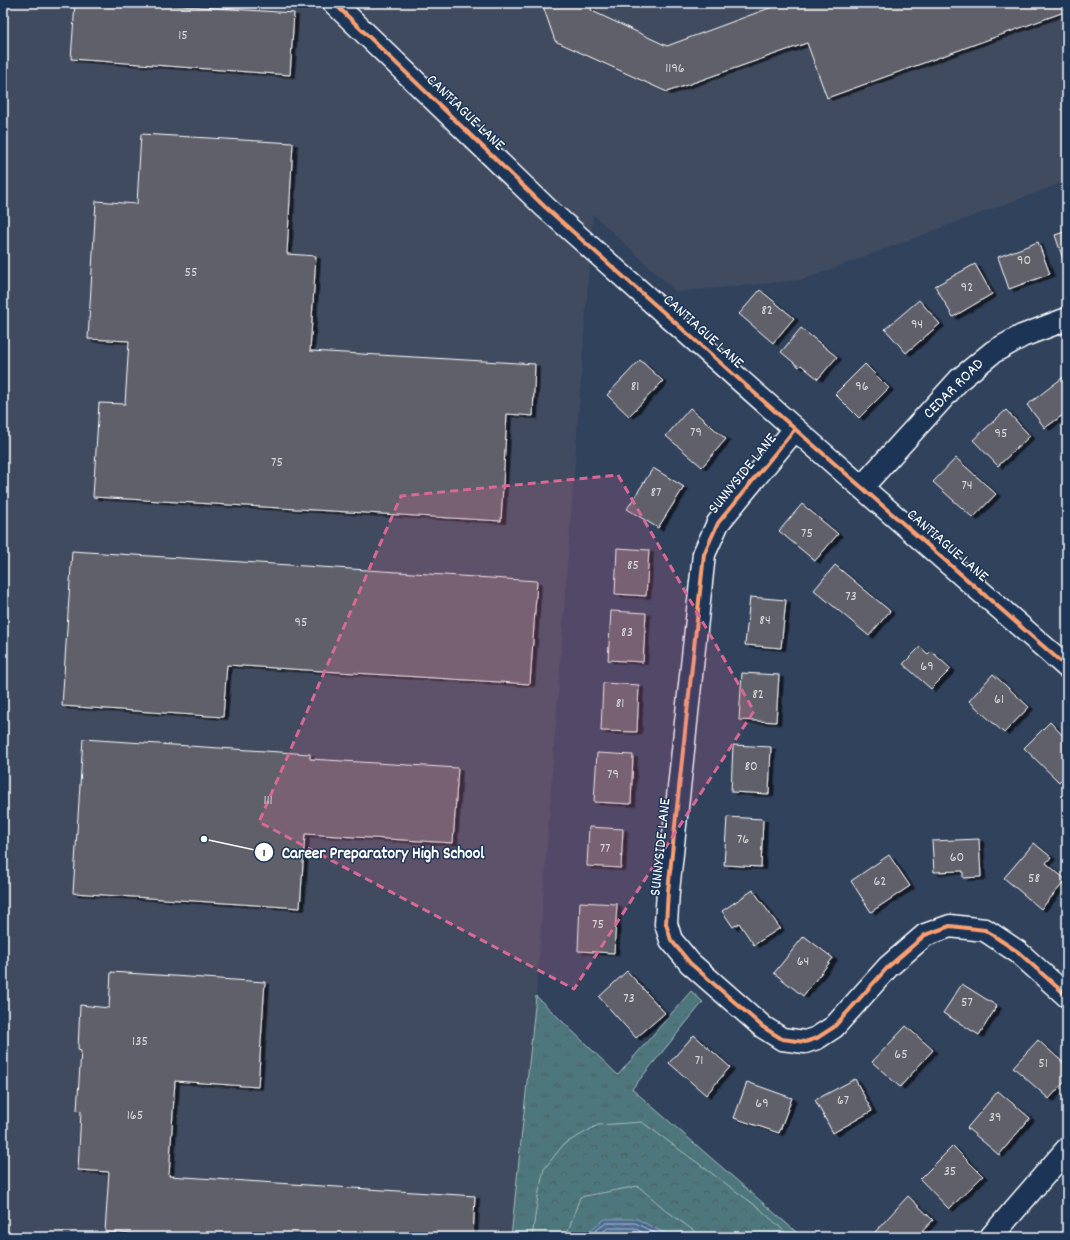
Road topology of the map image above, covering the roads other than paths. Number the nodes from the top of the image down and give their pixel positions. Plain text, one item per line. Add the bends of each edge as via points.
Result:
1 (334, 3) edge
2 (1067, 319) edge
3 (795, 429) junction
4 (862, 487) junction
5 (1067, 667) edge
6 (1067, 996) edge
7 (1067, 1149) edge
8 (991, 1237) edge

1 - 3 street, CANTIAGUE LANE via 546,206
2 - 4 street, CEDAR ROAD via 1022,336 988,356 960,379
3 - 4 street, CANTIAGUE LANE
3 - 6 street, SUNNYSIDE LANE via 718,523 704,554 668,891 666,924 671,940 690,963 763,1027 782,1038 805,1042 834,1027 888,967 925,934 950,926 985,930 1018,952
4 - 5 street, CANTIAGUE LANE
7 - 8 street

